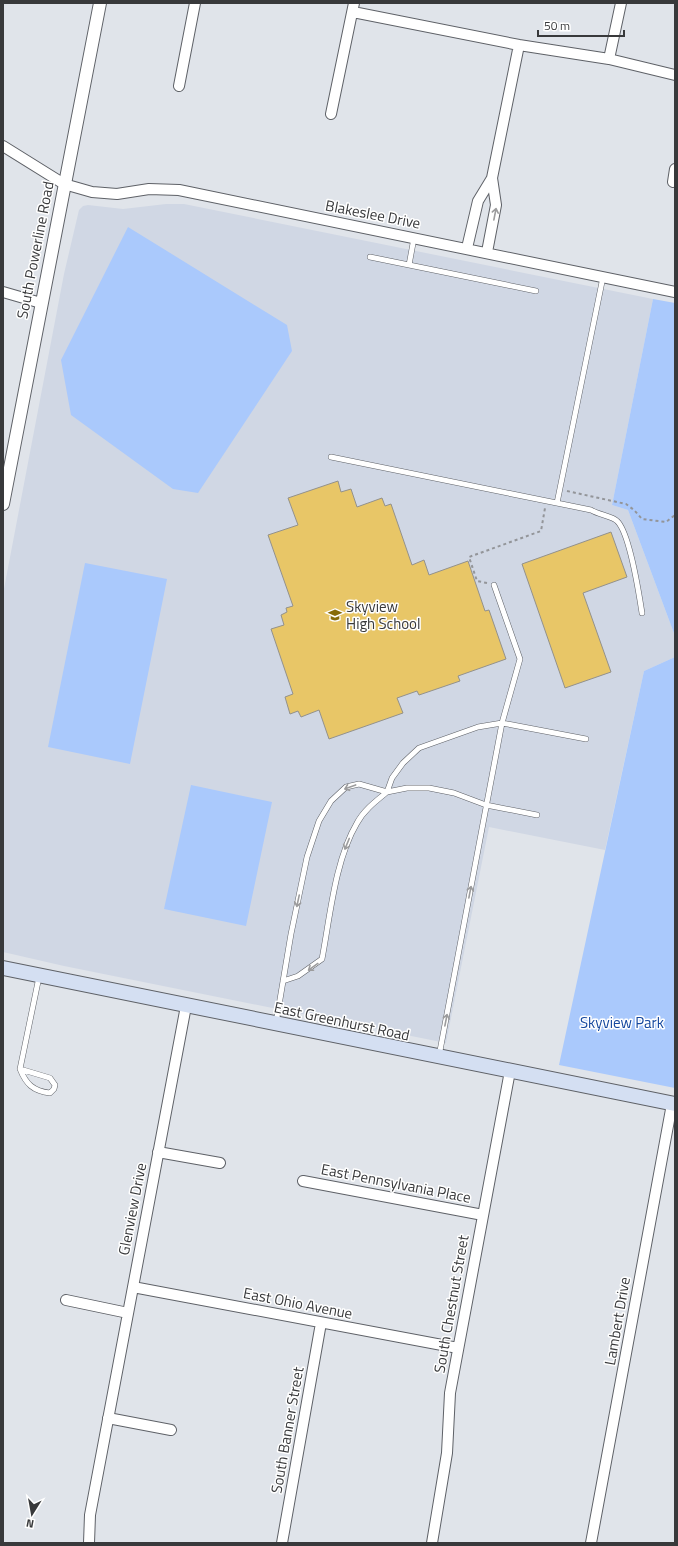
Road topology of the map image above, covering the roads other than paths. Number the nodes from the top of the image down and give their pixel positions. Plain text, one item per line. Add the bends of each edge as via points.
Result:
1 (100, 3) edge
2 (195, 3) edge
3 (621, 3) edge
4 (354, 7) edge
5 (519, 45) junction
6 (609, 59) junction
7 (675, 76) edge
8 (179, 86) dead end
9 (331, 114) dead end
10 (3, 146) edge
11 (675, 169) edge
12 (492, 178) junction
13 (673, 182) dead end
14 (64, 184) junction
15 (414, 238) junction
16 (468, 248) junction
17 (487, 252) junction
18 (370, 257) dead end
19 (409, 265) junction
20 (603, 277) junction
21 (536, 291) dead end
22 (3, 292) edge
23 (675, 292) edge
24 (41, 303) junction
25 (330, 457) dead end
26 (7, 467) edge
27 (557, 503) junction
28 (3, 504) edge
29 (494, 585) road end
30 (642, 613) dead end
31 (502, 724) junction
32 (586, 739) dead end
33 (387, 792) junction
34 (486, 806) junction
35 (537, 815) dead end
36 (3, 968) edge
37 (39, 976) junction
38 (283, 981) junction
39 (186, 1006) junction
40 (276, 1025) junction
41 (439, 1058) junction
42 (20, 1069) junction
43 (510, 1071) junction
44 (674, 1104) edge
45 (158, 1152) junction
46 (220, 1164) dead end
47 (303, 1182) dead end
48 (483, 1215) junction
49 (133, 1287) junction
50 (66, 1300) dead end
51 (128, 1313) junction
52 (321, 1323) junction
53 (458, 1348) junction
54 (108, 1418) junction
55 (171, 1430) dead end
56 (89, 1543) edge
57 (282, 1543) edge
58 (432, 1543) edge
59 (591, 1543) edge

1 - 14 street, South Powerline Road
2 - 8 street
3 - 6 street
4 - 5 street
4 - 9 street
5 - 6 street
5 - 12 street
6 - 7 street
10 - 14 street, Blakeslee Drive
11 - 13 street
12 - 16 street via 478,201
17 -> 12 street via 496,205
14 - 15 street, Blakeslee Drive via 92,192 117,194 148,189 179,190
14 - 24 street, South Powerline Road
15 - 16 street, Blakeslee Drive
15 - 19 lane
16 - 17 street, Blakeslee Drive
17 - 20 street, Blakeslee Drive
18 - 19 lane
19 - 21 lane
20 - 23 street, Blakeslee Drive
20 - 27 lane
22 - 24 street
24 - 26 street, South Powerline Road
25 - 27 lane
26 - 28 street, South Powerline Road
27 - 30 lane via 591,510 617,521 635,566
29 - 31 lane via 520,659
31 - 32 lane
31 - 33 lane via 478,727 420,748 403,763 392,778
31 - 34 lane
33 - 34 lane via 407,788 429,788 454,793
33 -> 38 lane via 374,802 358,821 346,843 340,862 322,959 298,976
33 -> 38 lane via 359,784 346,787 331,801 319,821 307,856
34 - 35 lane
41 -> 34 lane
36 - 37 main road, East Greenhurst Road
37 - 39 main road, East Greenhurst Road
37 - 42 lane
38 - 40 lane
39 - 40 main road, East Greenhurst Road
39 - 45 street, Glenview Drive
40 - 41 main road, East Greenhurst Road
41 - 43 main road, East Greenhurst Road
42 - 42 lane via 50,1078 55,1084 54,1089 50,1093 30,1087
43 - 44 main road, East Greenhurst Road
43 - 48 street, South Chestnut Street
44 - 59 street, Lambert Drive
45 - 46 street
45 - 49 street, Glenview Drive
47 - 48 street, East Pennsylvania Place
48 - 53 street, South Chestnut Street
49 - 51 street, Glenview Drive
49 - 52 street, East Ohio Avenue
50 - 51 street
51 - 54 street, Glenview Drive
52 - 53 street, East Ohio Avenue
52 - 57 street, South Banner Street
53 - 58 street, South Chestnut Street via 450,1393 447,1453
54 - 55 street
54 - 56 street, Glenview Drive via 90,1515

